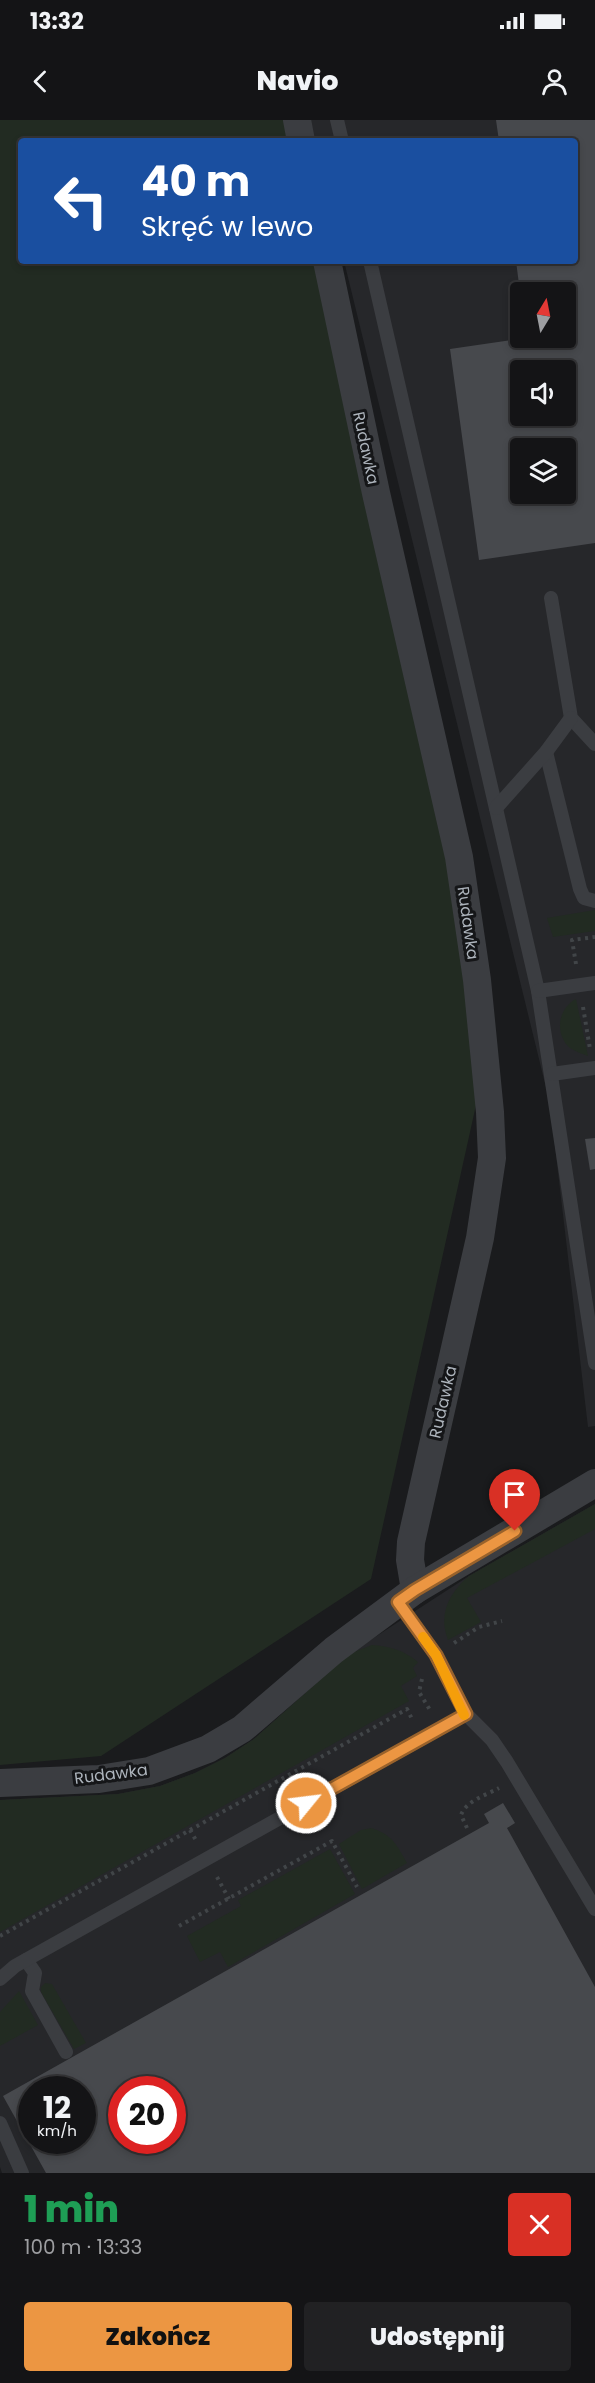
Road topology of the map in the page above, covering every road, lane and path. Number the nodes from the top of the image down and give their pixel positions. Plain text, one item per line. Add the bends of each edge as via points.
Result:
1 (297, 120) edge
2 (337, 120) edge
3 (300, 138) edge
4 (341, 138) edge
5 (328, 264) edge
6 (371, 264) edge
7 (551, 598) dead end
8 (571, 718) junction
9 (595, 744) edge
10 (546, 752) junction
11 (496, 808) junction
12 (595, 901) edge
13 (595, 983) edge
14 (538, 991) junction
15 (595, 1068) edge
16 (552, 1074) junction
17 (592, 1314) edge
18 (595, 1363) edge
19 (595, 1483) edge
20 (406, 1596) junction
21 (466, 1714) junction
22 (517, 1778) junction
23 (0, 1783) edge
24 (467, 1828) dead end
25 (357, 1887) dead end
26 (595, 1909) edge
27 (179, 1926) dead end
28 (26, 1960) junction
29 (0, 1979) edge
30 (66, 2052) dead end
31 (0, 2123) edge
32 (22, 2173) edge

1 - 3 street
2 - 4 lane
5 - 20 street, Rudawka via 459,857 477,980 490,1112 492,1158 480,1238 411,1542
6 - 11 lane
7 - 8 lane
8 - 9 lane
8 - 10 lane
10 - 11 lane
10 - 12 lane via 580,889 584,898
11 - 14 lane
13 - 14 lane
14 - 16 lane
15 - 16 lane
16 - 17 lane
17 - 18 lane
19 - 20 street, Rudawka
20 - 21 lane
20 - 23 street, Rudawka via 334,1650 242,1729 208,1749 139,1772 99,1779
21 - 22 lane via 492,1740
21 - 28 lane
22 - 24 path via 467,1806 461,1815
22 - 26 lane
25 - 27 path via 332,1842
28 - 29 lane
28 - 30 lane via 34,1973 32,1991
31 - 32 lane

